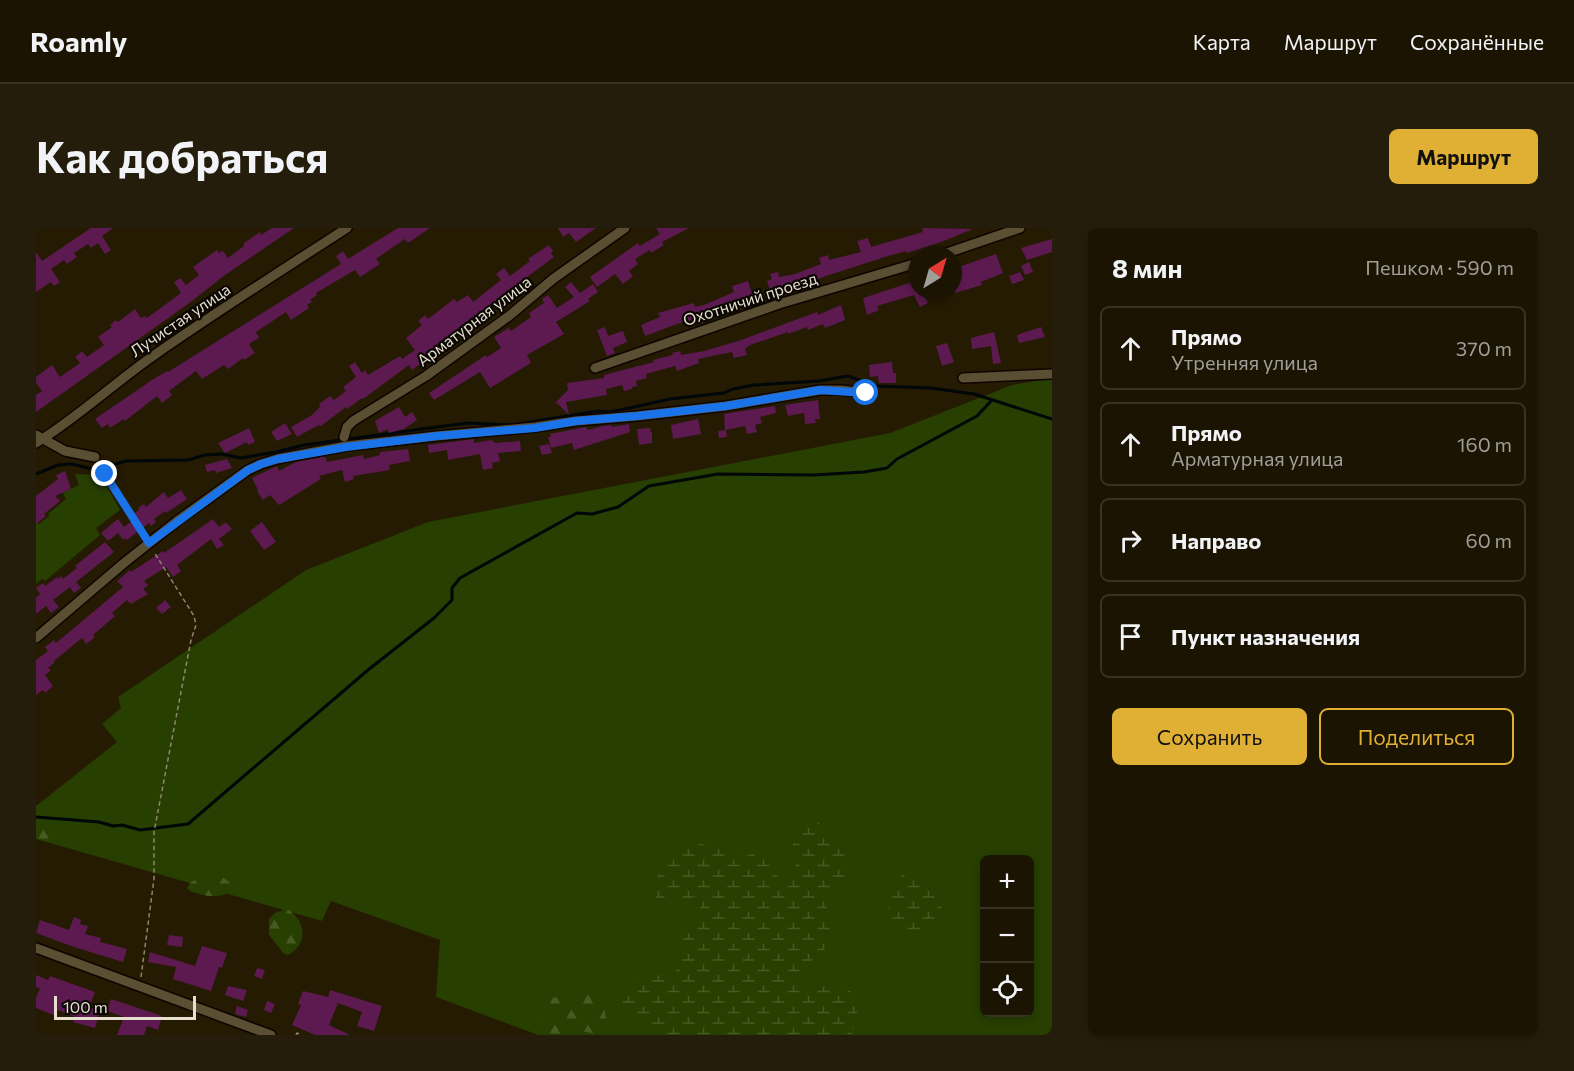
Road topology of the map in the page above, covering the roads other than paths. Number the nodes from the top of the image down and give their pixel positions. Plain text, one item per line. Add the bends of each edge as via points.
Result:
1 (347, 228) edge
2 (625, 228) edge
3 (1020, 228) edge
4 (962, 248) edge
5 (908, 266) edge
6 (594, 368) dead end
7 (1052, 374) edge
8 (963, 378) dead end
9 (866, 393) dead end
10 (38, 439) edge
11 (345, 442) junction
12 (97, 460) road end
13 (36, 638) edge
14 (36, 948) edge
15 (271, 1035) edge

1 - 10 street, Лучистая улица via 151,357 67,423
2 - 11 street, Арматурная улица via 426,376 353,421 347,427
3 - 4 street
5 - 6 street, Охотничий проезд via 779,304
7 - 8 street
9 - 11 street via 820,390 726,406 535,428
10 - 12 street
11 - 13 street via 248,470 149,543
14 - 15 street

